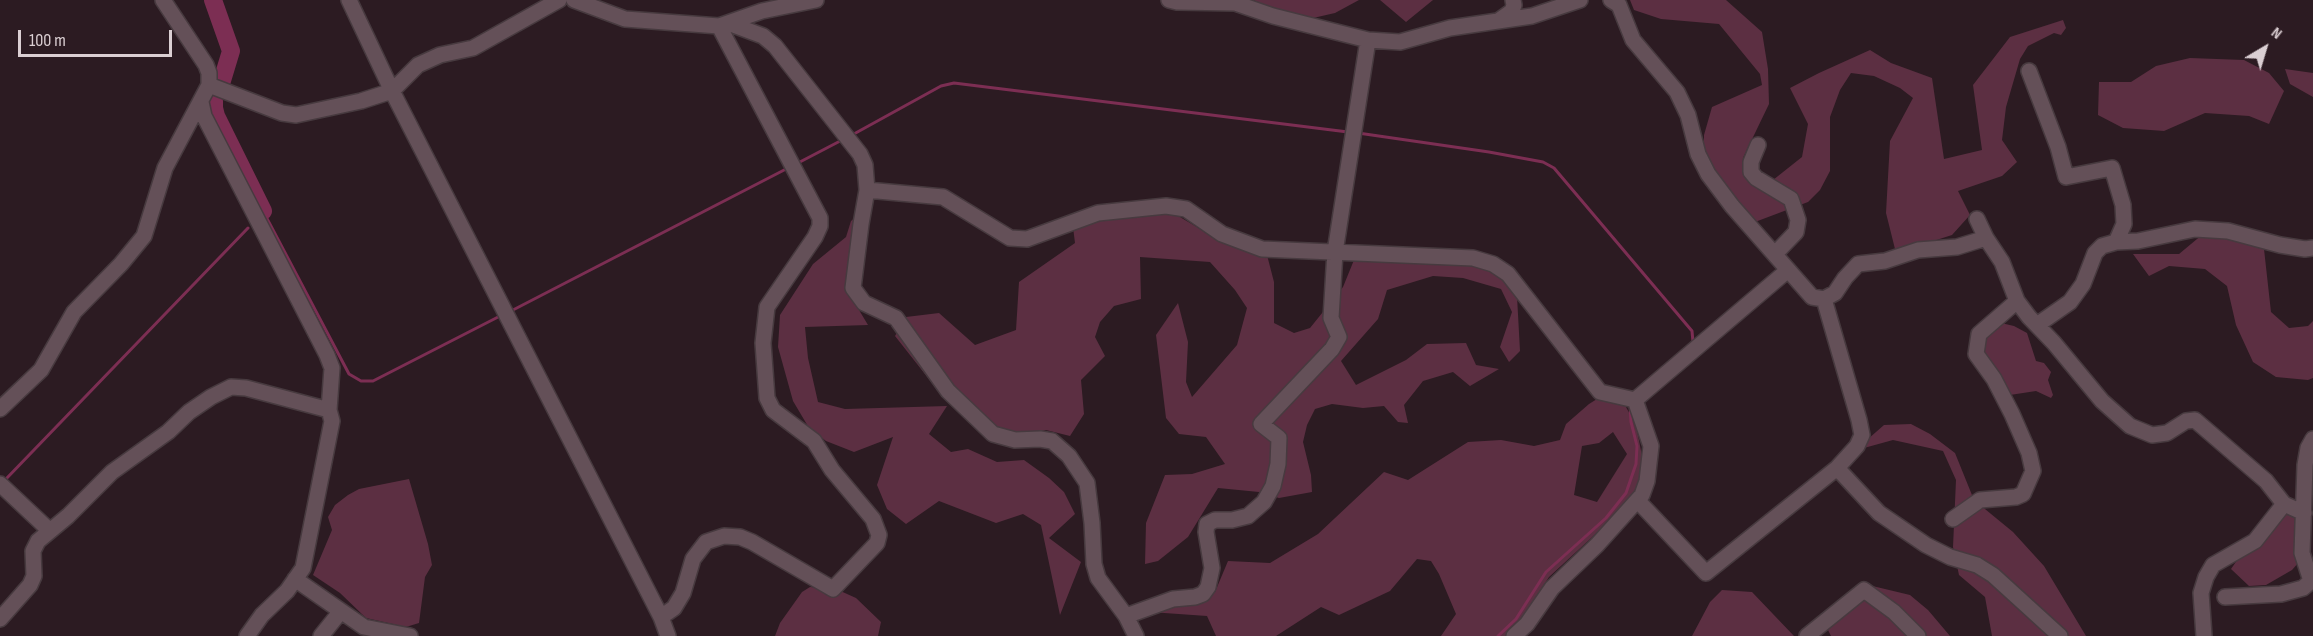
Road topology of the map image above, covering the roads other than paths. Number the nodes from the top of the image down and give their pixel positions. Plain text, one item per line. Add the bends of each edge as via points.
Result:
1 (163, 0) edge
2 (349, 0) edge
3 (559, 0) edge
4 (574, 0) edge
5 (816, 0) edge
6 (1169, 0) edge
7 (1513, 0) edge
8 (1580, 0) edge
9 (1611, 0) edge
10 (1495, 23) junction
11 (724, 24) junction
12 (1368, 40) junction
13 (2029, 71) dead end
14 (209, 85) junction
15 (392, 91) junction
16 (201, 102) junction
17 (1758, 145) dead end
18 (867, 190) junction
19 (1977, 219) dead end
20 (1986, 238) junction
21 (2116, 242) junction
22 (2313, 248) edge
23 (1335, 252) junction
24 (1775, 254) junction
25 (1788, 270) junction
26 (1824, 299) junction
27 (2018, 301) junction
28 (2037, 325) junction
29 (1632, 399) junction
30 (0, 409) edge
31 (329, 410) junction
32 (2313, 439) edge
33 (1837, 468) junction
34 (2, 486) edge
35 (1638, 501) junction
36 (2284, 504) junction
37 (2304, 513) junction
38 (1953, 519) dead end
39 (49, 530) junction
40 (296, 579) junction
41 (2312, 584) edge
42 (2225, 597) dead end
43 (341, 611) junction
44 (1126, 616) junction
45 (661, 617) junction
46 (0, 619) edge
47 (363, 631) edge
48 (247, 636) edge
49 (321, 636) edge
50 (410, 636) edge
51 (668, 636) edge
52 (1136, 636) edge
53 (1514, 636) edge
54 (1807, 636) edge
55 (1918, 636) edge
56 (2060, 636) edge
57 (2204, 636) edge

1 - 14 street via 206,65
2 - 15 street
3 - 15 street via 473,48 440,55 418,65
4 - 11 street via 625,19
5 - 11 street
6 - 12 street via 1234,3
7 - 10 street via 1512,11
8 - 10 street
9 - 24 street via 1619,6 1633,40 1677,92 1708,174
10 - 12 street via 1450,28 1400,42
11 - 18 street via 763,36 775,46 847,136 865,165
11 - 45 street via 820,218 820,226 800,261 767,307 763,343 767,398 773,410 814,441 832,470 873,519 879,535 877,543 833,589 740,537 724,536 706,542 693,559 683,593 674,608
12 - 23 street
13 - 21 street via 2066,177 2112,168 2123,205 2124,224
14 - 15 street via 268,109 296,115
14 - 16 street
15 - 45 street
16 - 30 street via 165,168 144,236 74,312 41,370
16 - 31 street via 204,116 327,355 332,368
17 - 24 street via 1751,162 1752,172 1791,199 1798,220 1796,232
18 - 23 street via 943,197 1010,238 1027,239 1098,213 1166,206 1186,209 1222,234 1262,249
18 - 44 street via 853,288 864,303 896,318 948,391 993,434 1015,440 1052,441 1069,456 1087,483 1098,578
19 - 20 street
20 - 26 street via 1957,247 1918,250 1886,261 1858,264 1835,293
20 - 27 street via 2002,262
21 - 22 street via 2195,229 2228,231 2280,245
21 - 28 street via 2102,246 2095,254 2083,284 2070,302
23 - 29 street via 1473,258 1493,264 1508,274 1600,392
23 - 44 street via 1331,318 1339,337 1261,424 1279,438 1273,486 1264,502 1248,516 1207,524 1212,568 1203,594 1173,598
24 - 25 street
25 - 26 street via 1812,297
25 - 29 street
26 - 33 street via 1862,435
27 - 28 street
27 - 38 street via 1978,334 1976,354 2012,414 2030,453 2033,471 2023,494 1980,500
28 - 36 street via 2102,401 2130,426 2152,435 2167,434 2186,421 2195,420 2266,481
29 - 35 street via 1651,446 1647,480
31 - 39 street via 260,390 231,387 220,391 112,472
31 - 40 street via 332,421 303,568
32 - 37 street via 2305,465
33 - 35 street via 1707,573
33 - 56 street via 1879,513 1926,545 1993,575
34 - 39 street
35 - 53 street via 1568,570
36 - 37 street
36 - 57 street via 2255,541 2213,565 2201,593
37 - 41 street via 2302,553
39 - 46 street via 34,545 34,576 30,585
40 - 43 street
40 - 48 street
41 - 42 street via 2281,594
43 - 47 street
43 - 49 street
44 - 52 street
45 - 51 street
47 - 50 street
54 - 55 street via 1864,590

